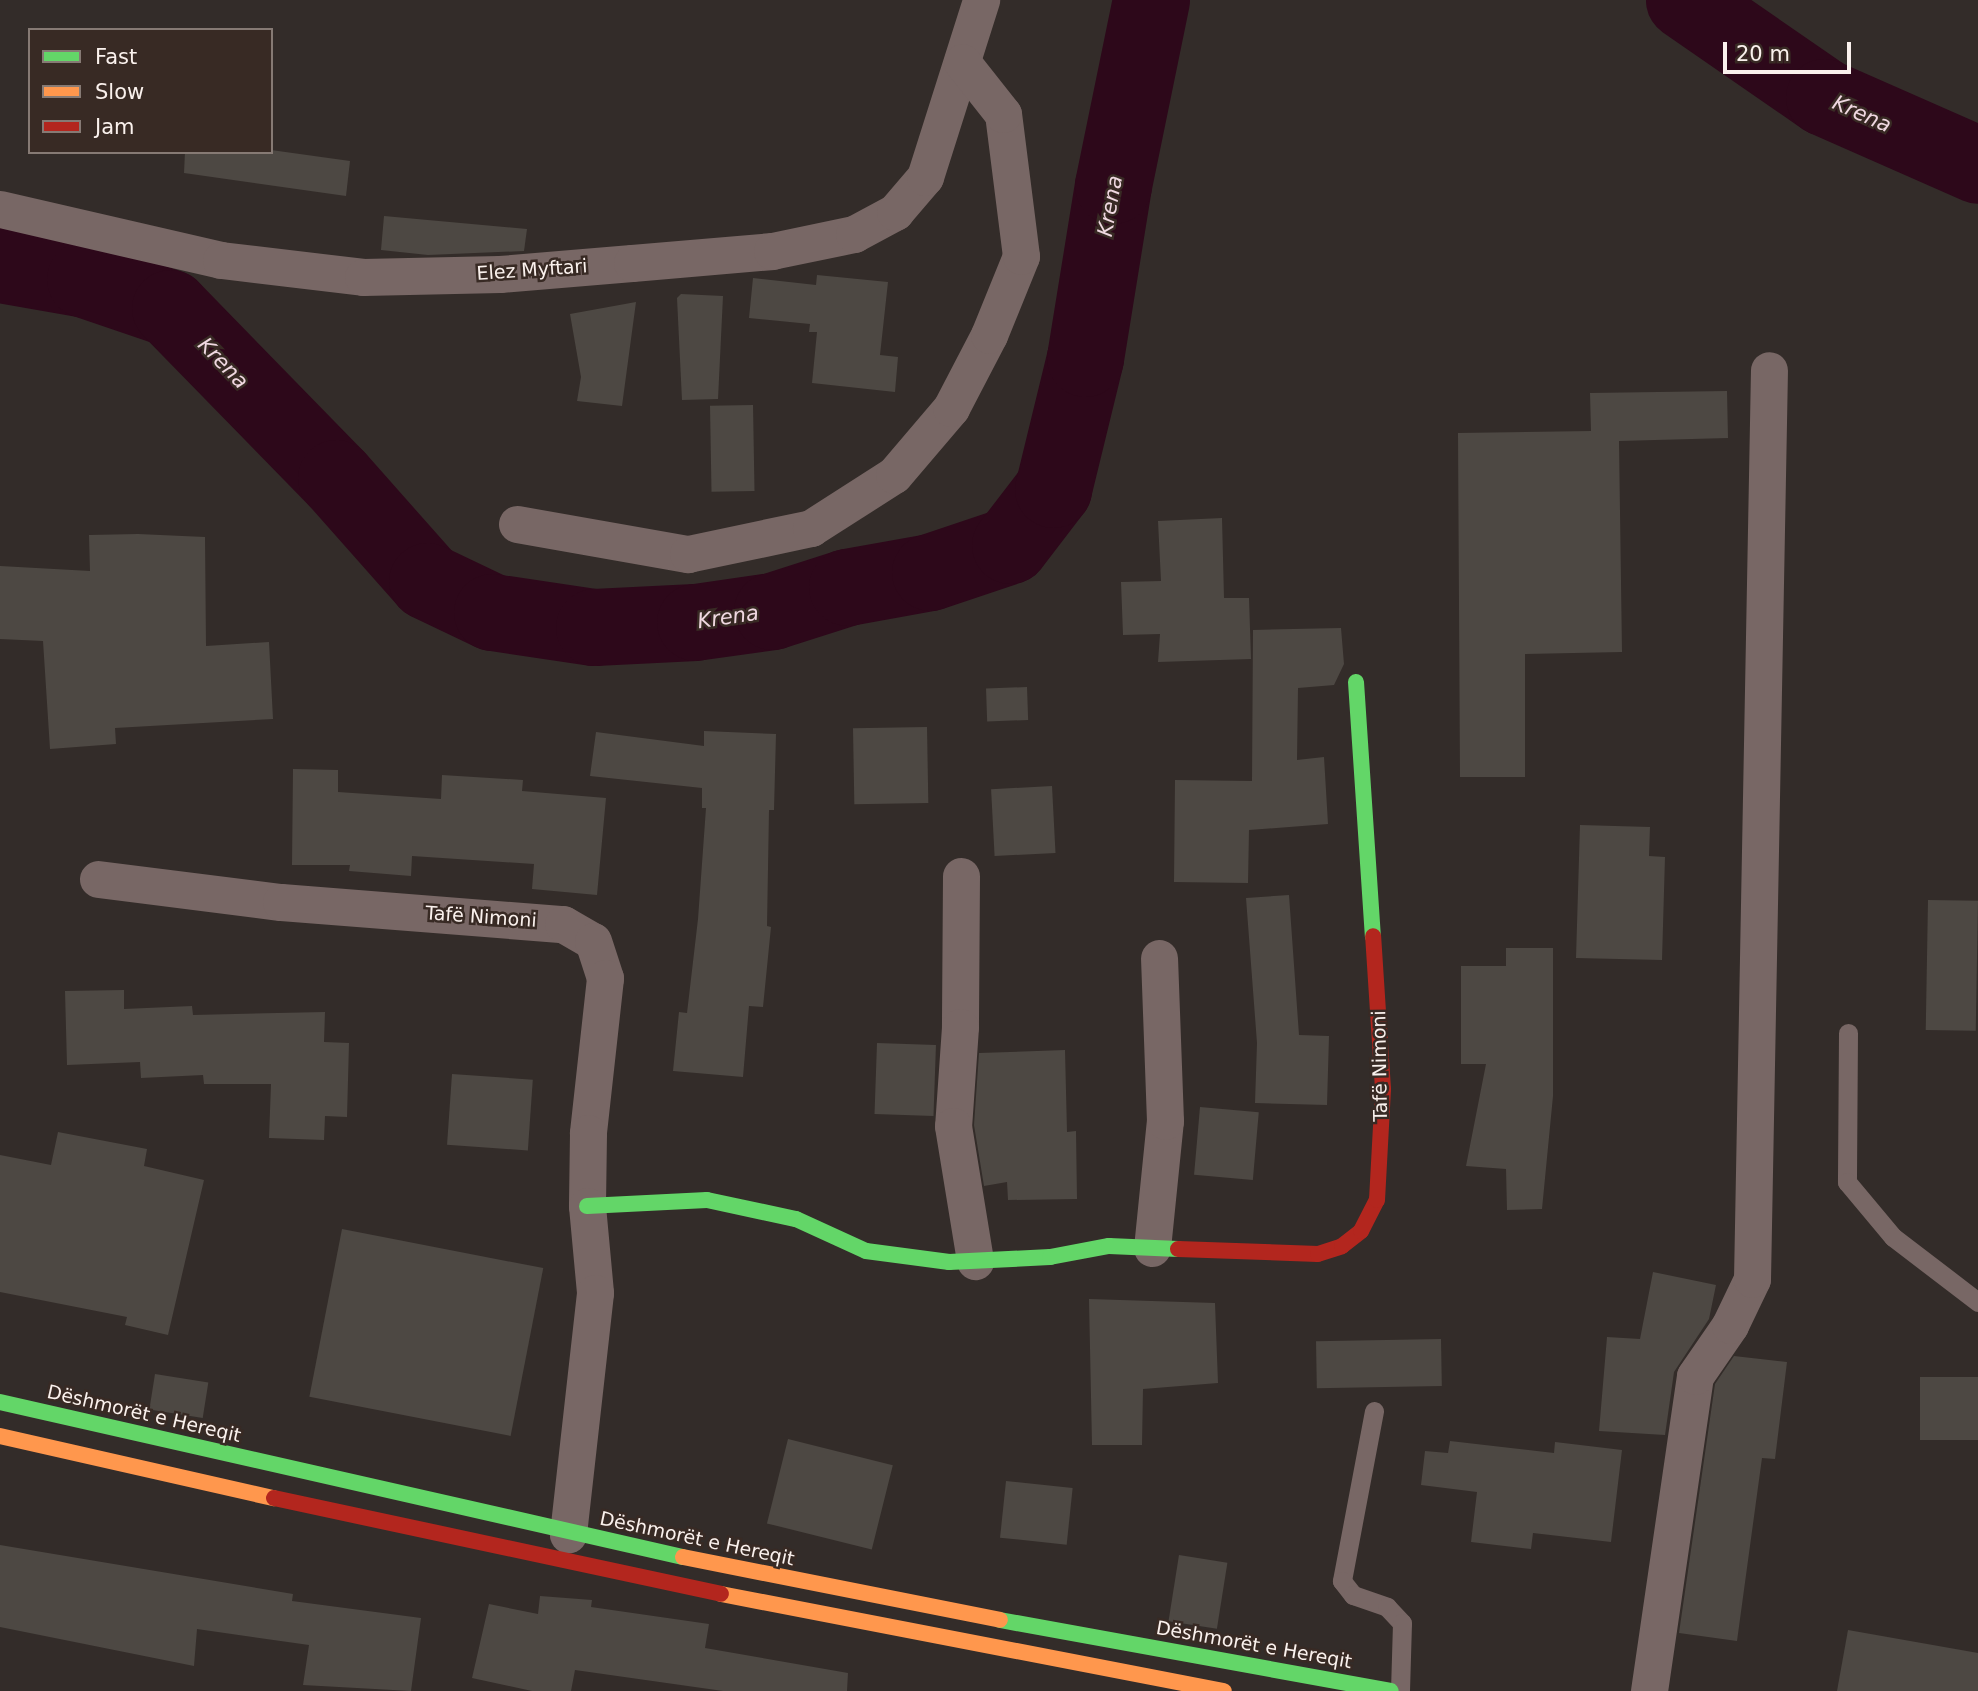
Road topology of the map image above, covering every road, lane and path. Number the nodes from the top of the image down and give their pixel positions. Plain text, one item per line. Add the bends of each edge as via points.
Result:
1 (981, 0) edge
2 (962, 62) junction
3 (0, 209) edge
4 (1769, 370) dead end
5 (517, 524) dead end
6 (1356, 682) dead end
7 (961, 876) dead end
8 (97, 879) dead end
9 (1159, 958) dead end
10 (1848, 1033) dead end
11 (587, 1206) junction
12 (1152, 1248) junction
13 (975, 1261) junction
14 (1978, 1302) edge
15 (0, 1402) edge
16 (1374, 1411) dead end
17 (0, 1436) edge
18 (568, 1534) junction
19 (1224, 1691) edge
20 (1391, 1691) edge
21 (1400, 1691) edge
22 (1649, 1691) edge

1 - 2 street, Elez Myftari
2 - 3 street, Elez Myftari via 925,177 895,212 854,234 772,251 500,274 363,276 221,260
2 - 5 street via 1003,114 1021,256 989,335 951,408 894,475 811,528 688,554
4 - 22 street via 1752,1279 1730,1325 1695,1376
6 - 12 main road, Tafë Nimoni via 1384,1089 1377,1200 1361,1231 1342,1246 1318,1254
7 - 13 street via 960,1027 953,1126
8 - 11 street, Tafë Nimoni via 281,902 563,924 593,941 605,978 587,1133
9 - 12 street via 1165,1121
10 - 14 lane via 1847,1182 1893,1237
11 - 13 main road, Tafë Nimoni via 706,1200 796,1219 866,1251
11 - 18 street, Tafë Nimoni via 595,1293
12 - 13 main road, Tafë Nimoni via 1109,1245 1050,1257
15 - 18 main road, Dëshmorët e Hereqit
16 - 21 lane via 1342,1581 1353,1595 1387,1607 1402,1623
17 - 19 main road via 563,1563
18 - 20 main road, Dëshmorët e Hereqit via 896,1601

